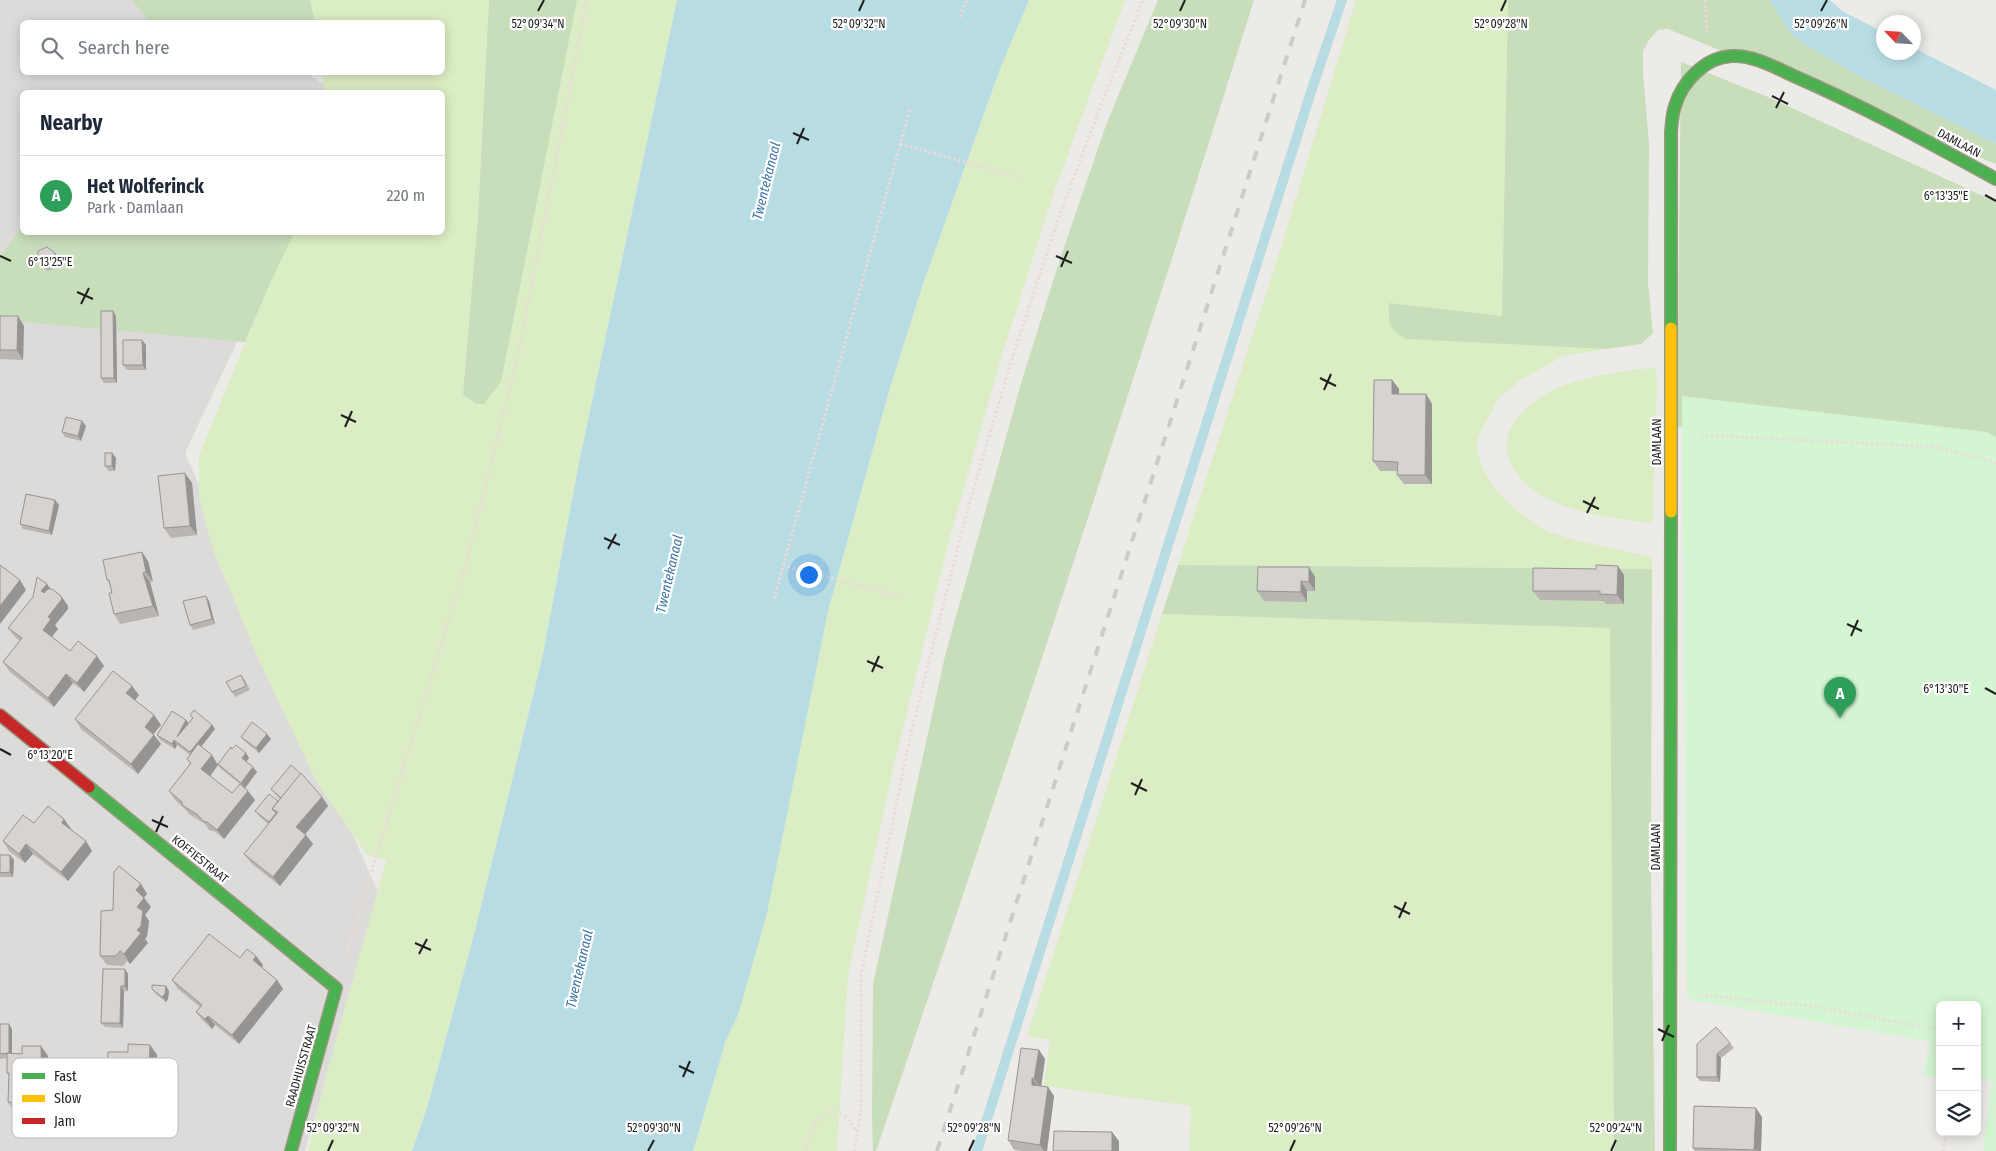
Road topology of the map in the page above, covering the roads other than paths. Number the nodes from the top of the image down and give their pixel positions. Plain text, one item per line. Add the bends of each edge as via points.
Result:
1 (1996, 179) edge
2 (0, 715) edge
3 (336, 988) joint
4 (291, 1151) edge
5 (1670, 1151) edge

1 - 5 street, DAMLAAN via 1835,95 1746,58 1731,56 1703,66 1677,98 1672,114
2 - 3 street, KOFFIESTRAAT
3 - 4 street, RAADHUISSTRAAT

